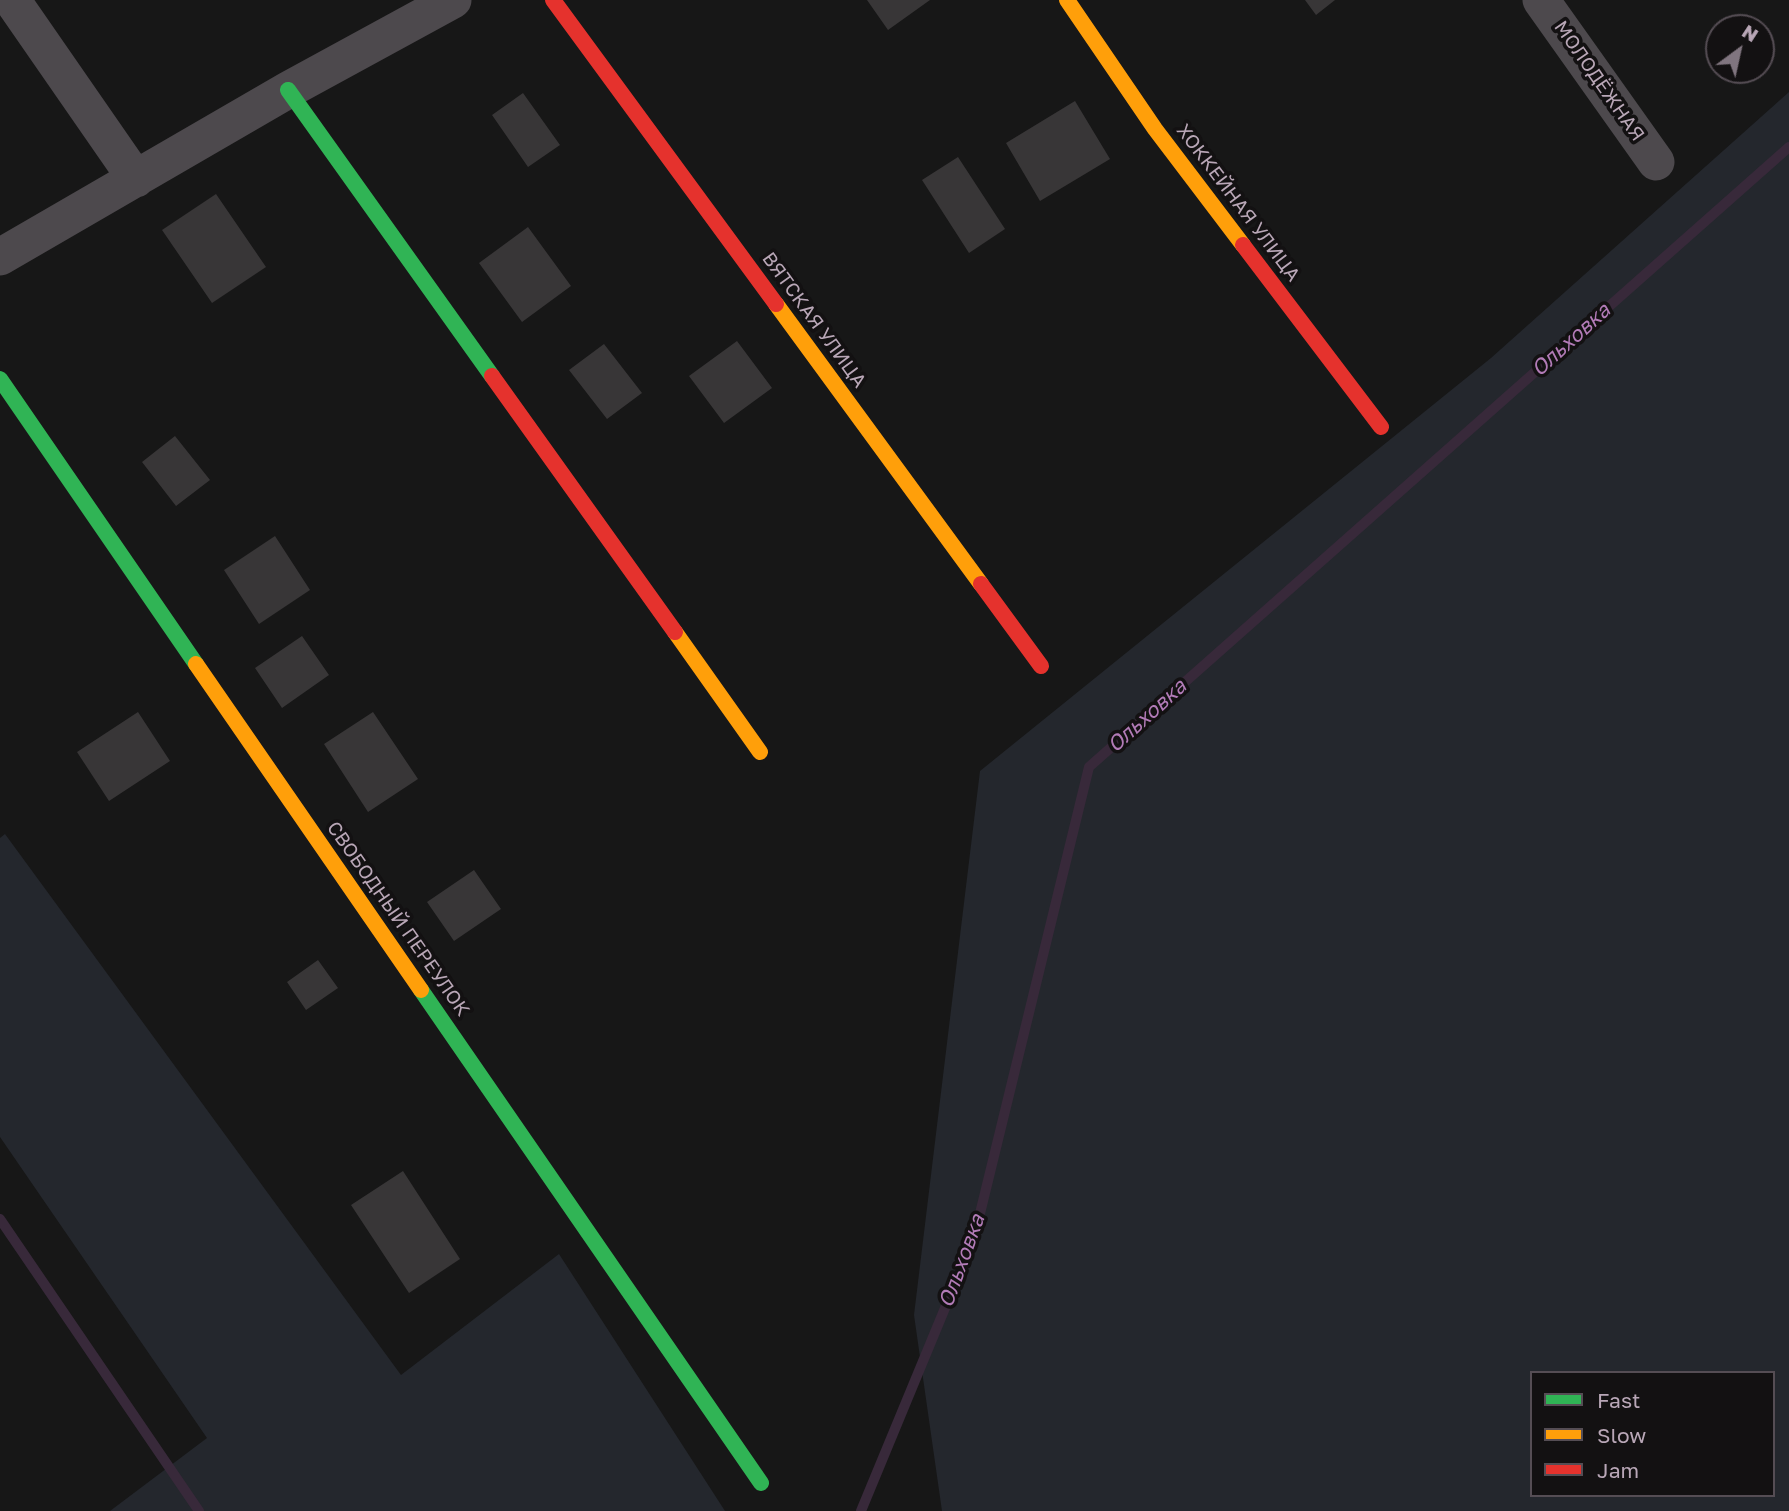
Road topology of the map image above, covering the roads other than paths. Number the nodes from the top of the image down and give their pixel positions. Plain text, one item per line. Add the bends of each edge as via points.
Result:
1 (12, 0) edge
2 (453, 0) edge
3 (553, 0) edge
4 (1067, 0) edge
5 (1541, 0) edge
6 (398, 13) edge
7 (288, 90) junction
8 (1657, 162) dead end
9 (136, 179) junction
10 (0, 257) edge
11 (0, 379) edge
12 (1381, 427) dead end
13 (1041, 666) dead end
14 (760, 752) dead end
15 (761, 1483) dead end

1 - 9 street
2 - 6 street
3 - 13 street, ВЯТСКАЯ УЛИЦА
4 - 12 street, ХОККЕЙНАЯ УЛИЦА via 1156,129
5 - 8 street, МОЛОДЁЖНАЯ
6 - 7 street
7 - 9 street
7 - 14 street
9 - 10 street
11 - 15 street, СВОБОДНЫЙ ПЕРЕУЛОК

